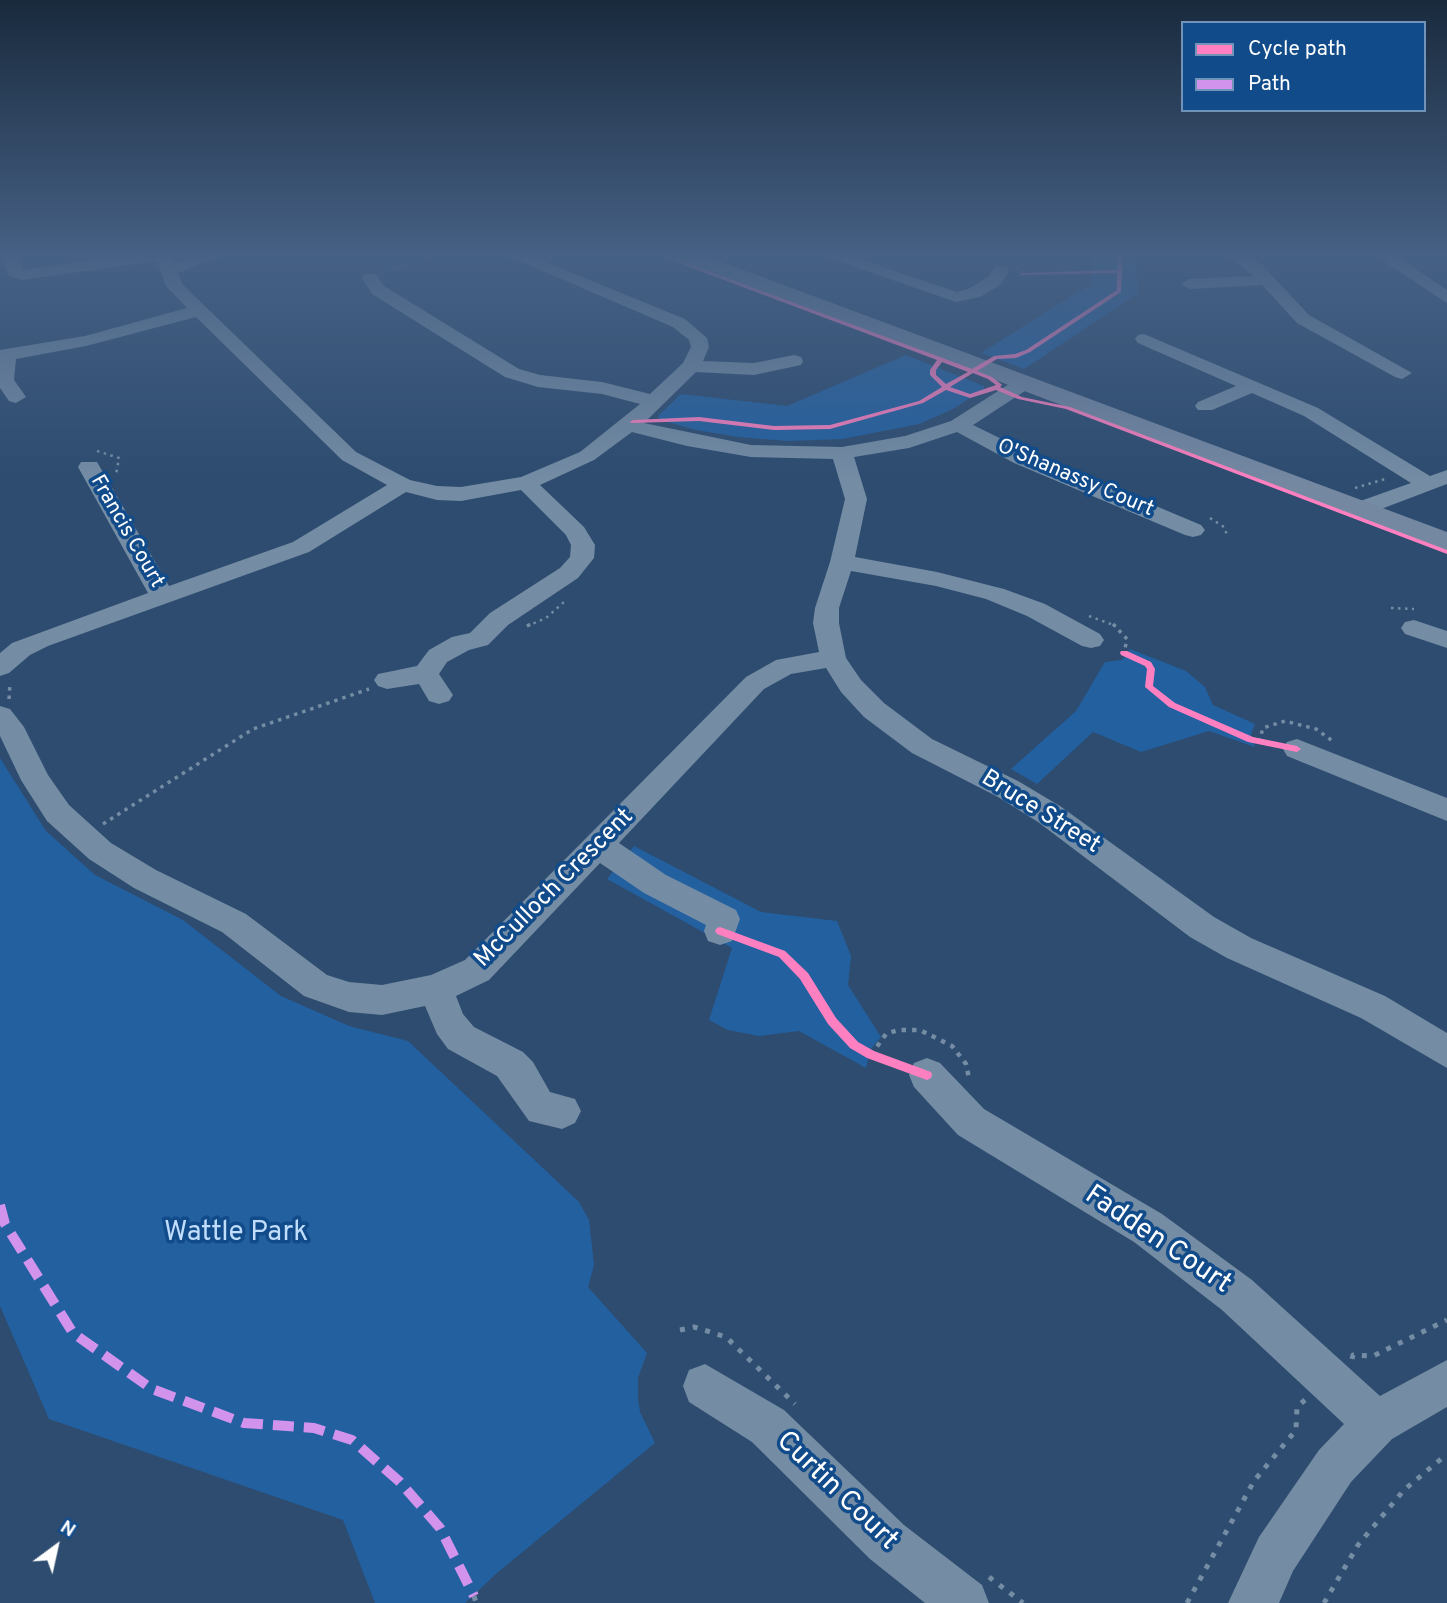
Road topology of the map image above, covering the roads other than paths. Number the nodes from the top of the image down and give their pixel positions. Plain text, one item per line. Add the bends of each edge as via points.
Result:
1 (124, 331) edge
2 (218, 331) edge
3 (444, 331) edge
4 (691, 331) edge
5 (884, 331) edge
6 (1326, 331) edge
7 (1144, 339) dead end
8 (1172, 351) junction
9 (3, 356) edge
10 (1153, 360) dead end
11 (817, 364) dead end
12 (691, 366) junction
13 (1383, 379) dead end
14 (1024, 383) junction
15 (1253, 386) junction
16 (16, 397) dead end
17 (653, 401) junction
18 (1205, 406) dead end
19 (629, 425) junction
20 (958, 425) junction
21 (842, 453) junction
22 (89, 467) dead end
23 (1427, 478) edge
24 (526, 483) junction
25 (403, 485) junction
26 (1360, 509) junction
27 (1194, 530) dead end
28 (1447, 542) edge
29 (842, 562) junction
30 (163, 597) junction
31 (1414, 628) dead end
32 (1091, 640) dead end
33 (1447, 640) edge
34 (833, 658) junction
35 (6, 672) edge
36 (387, 680) road end
37 (6, 710) edge
38 (1297, 749) road end
39 (1447, 810) edge
40 (599, 846) junction
41 (720, 931) dead end
42 (436, 989) junction
43 (1447, 1052) edge
44 (927, 1075) dead end
45 (562, 1111) dead end
46 (1447, 1382) edge
47 (705, 1386) dead end
48 (1376, 1423) junction
49 (973, 1588) edge
50 (1253, 1603) edge

1 - 9 street
2 - 25 street via 329,440 373,471
3 - 17 street via 512,373
4 - 12 street via 700,347
5 - 14 main road
6 - 13 street via 1410,371
7 - 8 street
8 - 10 street
8 - 15 street
9 - 16 street via 4,380
11 - 12 street via 791,355 754,369
12 - 17 street
14 - 20 street
14 - 26 main road
15 - 18 street
15 - 23 street via 1311,412
17 - 19 street
19 - 21 street via 751,452
19 - 24 street via 587,456
20 - 21 street via 909,442
20 - 27 street, O'Shanassy Court via 1022,458
21 - 29 street, Bruce Street via 856,499
22 - 30 street, Francis Court
23 - 26 street
24 - 25 street via 461,494
24 - 36 street via 576,532 583,545 582,558 569,573 499,619 479,639 438,656 433,685
25 - 30 street via 301,547
26 - 28 main road
29 - 32 street via 995,594
29 - 34 street, Bruce Street via 827,607
30 - 35 street via 39,640 21,649
31 - 33 street
34 - 40 street, McCulloch Crescent via 785,666 761,678
34 - 43 street, Bruce Street via 851,686 898,730 1049,814 1202,928 1373,1007
37 - 42 street, McCulloch Crescent via 36,780 58,813 100,851 224,917 316,986 349,997 383,1000
38 - 39 street
40 - 41 street via 655,884 724,919
40 - 42 street, McCulloch Crescent via 477,970
42 - 45 street via 449,1023 461,1038 510,1064 542,1109
44 - 48 street, Fadden Court via 971,1122 1148,1228 1237,1295
46 - 48 street
47 - 49 street, Curtin Court via 768,1426 887,1542
48 - 50 street via 1335,1466 1309,1503 1276,1554

